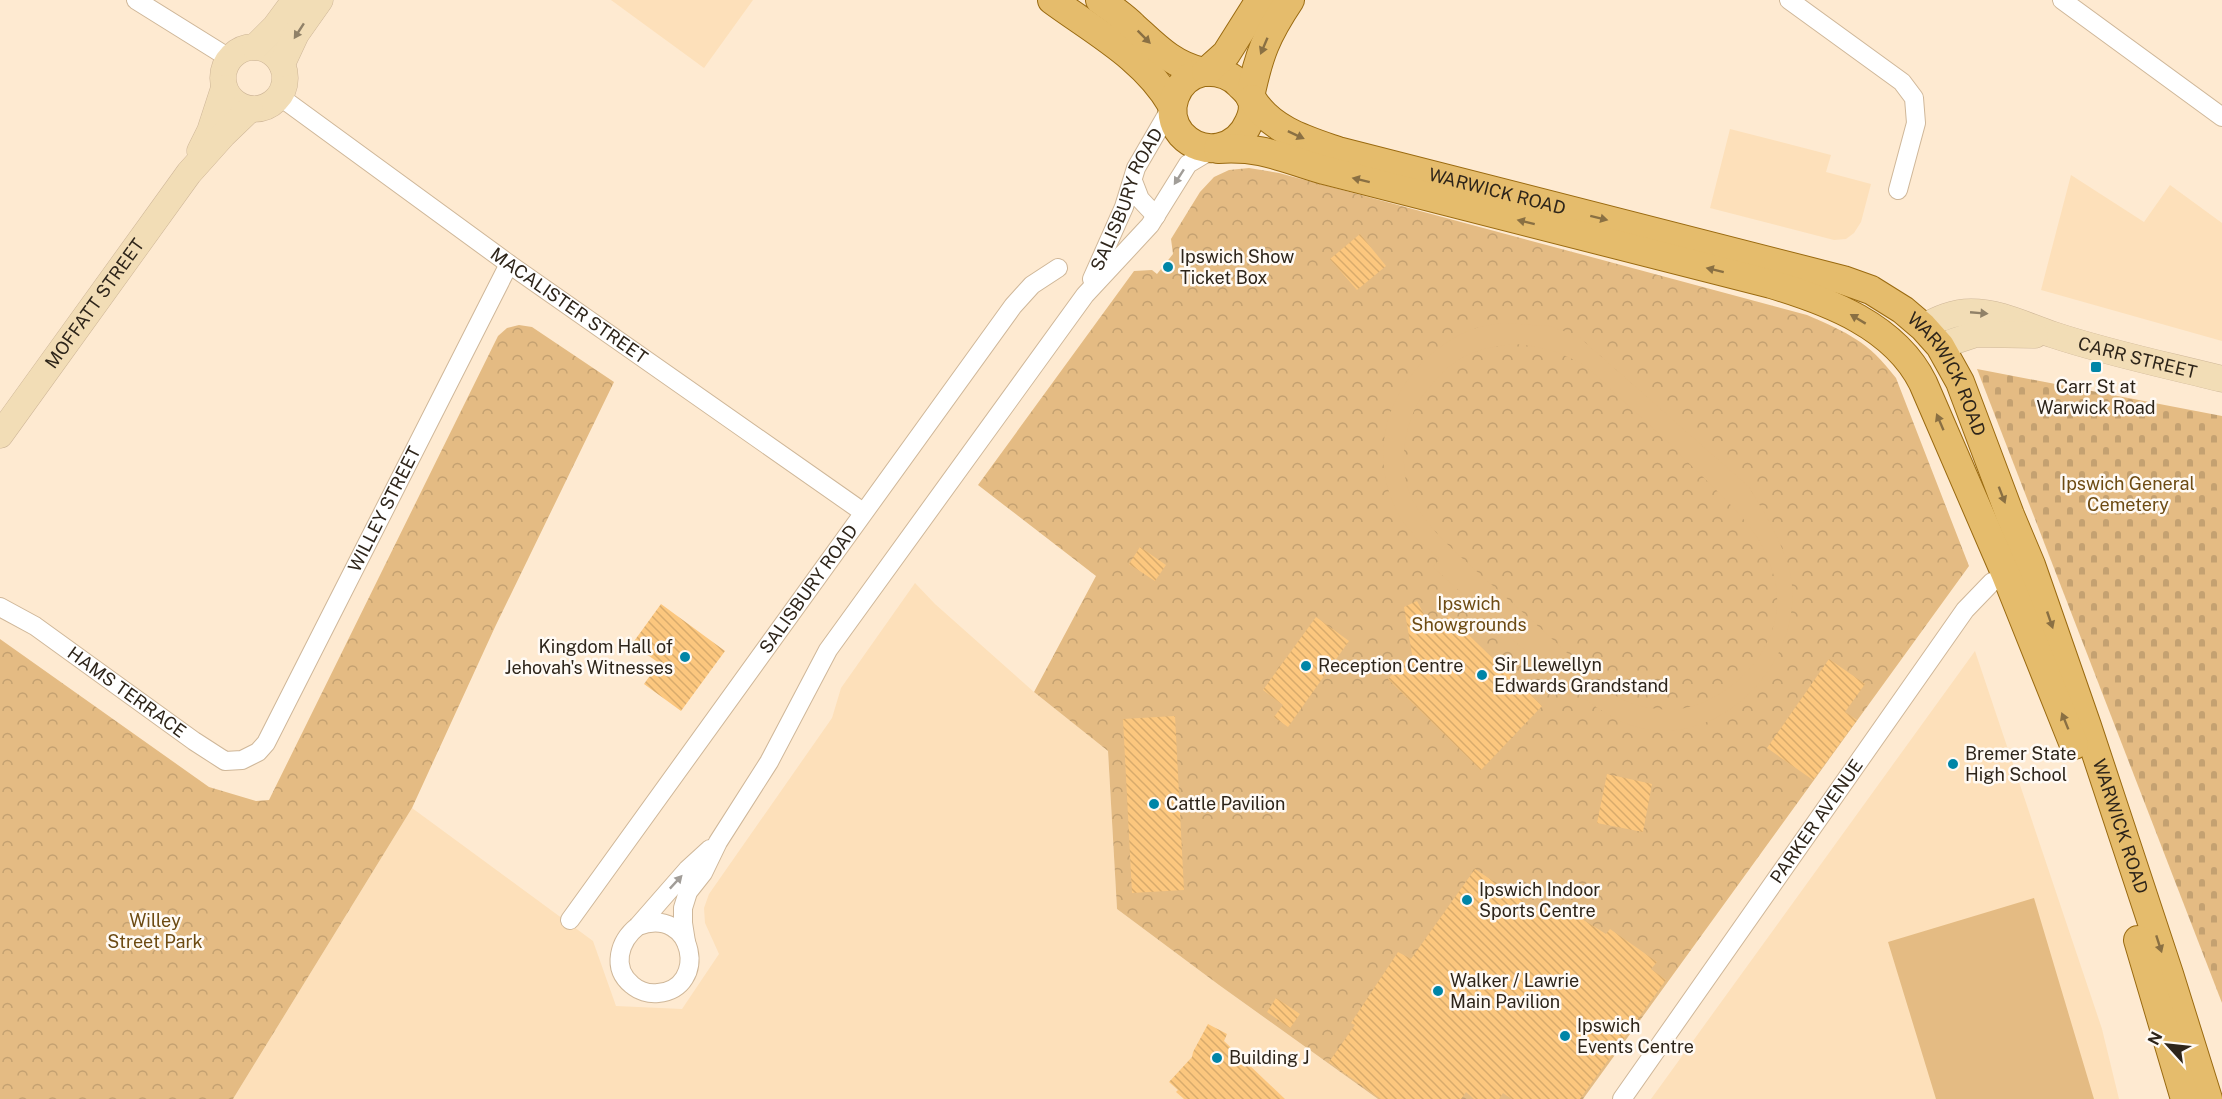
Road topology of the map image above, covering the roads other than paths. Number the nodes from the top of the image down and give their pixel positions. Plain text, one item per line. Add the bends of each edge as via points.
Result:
1 (136, 0) edge
2 (295, 0) edge
3 (320, 0) edge
4 (1052, 0) edge
5 (1100, 0) edge
6 (1260, 0) edge
7 (1290, 0) edge
8 (1789, 0) edge
9 (2062, 0) edge
10 (255, 47) junction
11 (229, 58) junction
12 (282, 64) junction
13 (1204, 72) junction
14 (224, 88) junction
15 (279, 96) junction
16 (1251, 98) junction
17 (1172, 105) junction
18 (250, 109) junction
19 (2222, 117) edge
20 (1216, 149) junction
21 (189, 173) junction
22 (1133, 181) junction
23 (1898, 189) dead end
24 (1156, 216) junction
25 (509, 264) junction
26 (1058, 268) dead end
27 (1085, 295) junction
28 (1931, 337) junction
29 (1904, 355) junction
30 (2222, 379) edge
31 (0, 435) edge
32 (863, 512) junction
33 (2019, 570) junction
34 (0, 608) edge
35 (258, 753) joint
36 (718, 842) junction
37 (570, 920) dead end
38 (638, 926) junction
39 (686, 942) junction
40 (1622, 1099) edge
41 (2185, 1099) edge
42 (2208, 1099) edge

1 - 11 street
2 - 10 main road
3 -> 12 main road via 296,34
4 - 17 main road via 1140,64
5 -> 13 main road via 1165,56
6 - 13 main road via 1226,54
7 -> 16 main road via 1262,48
8 - 23 street via 1902,82 1914,98 1916,123
9 - 19 street
10 - 11 main road
10 - 12 main road via 271,51
11 - 14 main road via 222,78
12 - 15 main road via 285,80
13 - 16 main road via 1230,76
13 - 17 main road via 1184,82
14 - 18 main road via 234,102
14 - 21 main road, MOFFATT STREET via 210,130
15 - 18 main road via 266,106
15 - 25 street, MACALISTER STREET
16 - 20 main road via 1253,109 1244,132 1233,143
16 -> 28 main road, WARWICK ROAD via 1281,128 1329,148 1843,279 1871,290 1903,310
17 - 20 main road via 1174,122 1183,135 1196,145
17 - 22 street, SALISBURY ROAD via 1138,164
18 - 21 main road, MOFFATT STREET
20 -> 24 street, SALISBURY ROAD via 1185,168
29 -> 20 main road, WARWICK ROAD via 1876,331 1810,296 1323,170 1267,151
21 - 31 main road, MOFFATT STREET
22 - 24 street via 1140,199
22 - 27 street, SALISBURY ROAD
24 - 27 street, SALISBURY ROAD
25 - 32 street, MACALISTER STREET
25 - 35 street, WILLEY STREET
26 - 32 street, SALISBURY ROAD via 1032,285 1013,306
27 - 36 street, SALISBURY ROAD via 828,650 769,762
28 - 29 main road
28 - 30 main road, CARR STREET via 2053,335
28 -> 33 main road, WARWICK ROAD via 1960,382 2010,515
33 -> 29 main road, WARWICK ROAD via 1923,383
32 - 37 street, SALISBURY ROAD
33 - 40 street, PARKER AVENUE via 1992,582 1965,610
41 -> 33 main road, WARWICK ROAD via 2112,853
33 -> 42 main road, WARWICK ROAD via 2102,771
34 - 35 street, HAMS TERRACE via 35,626 225,761 242,760
38 -> 36 street via 687,870
36 - 39 street, SALISBURY ROAD via 685,900
38 - 39 street via 657,922 669,925
38 - 39 street via 625,938 619,956 625,978 642,991 661,993 682,981 689,966

